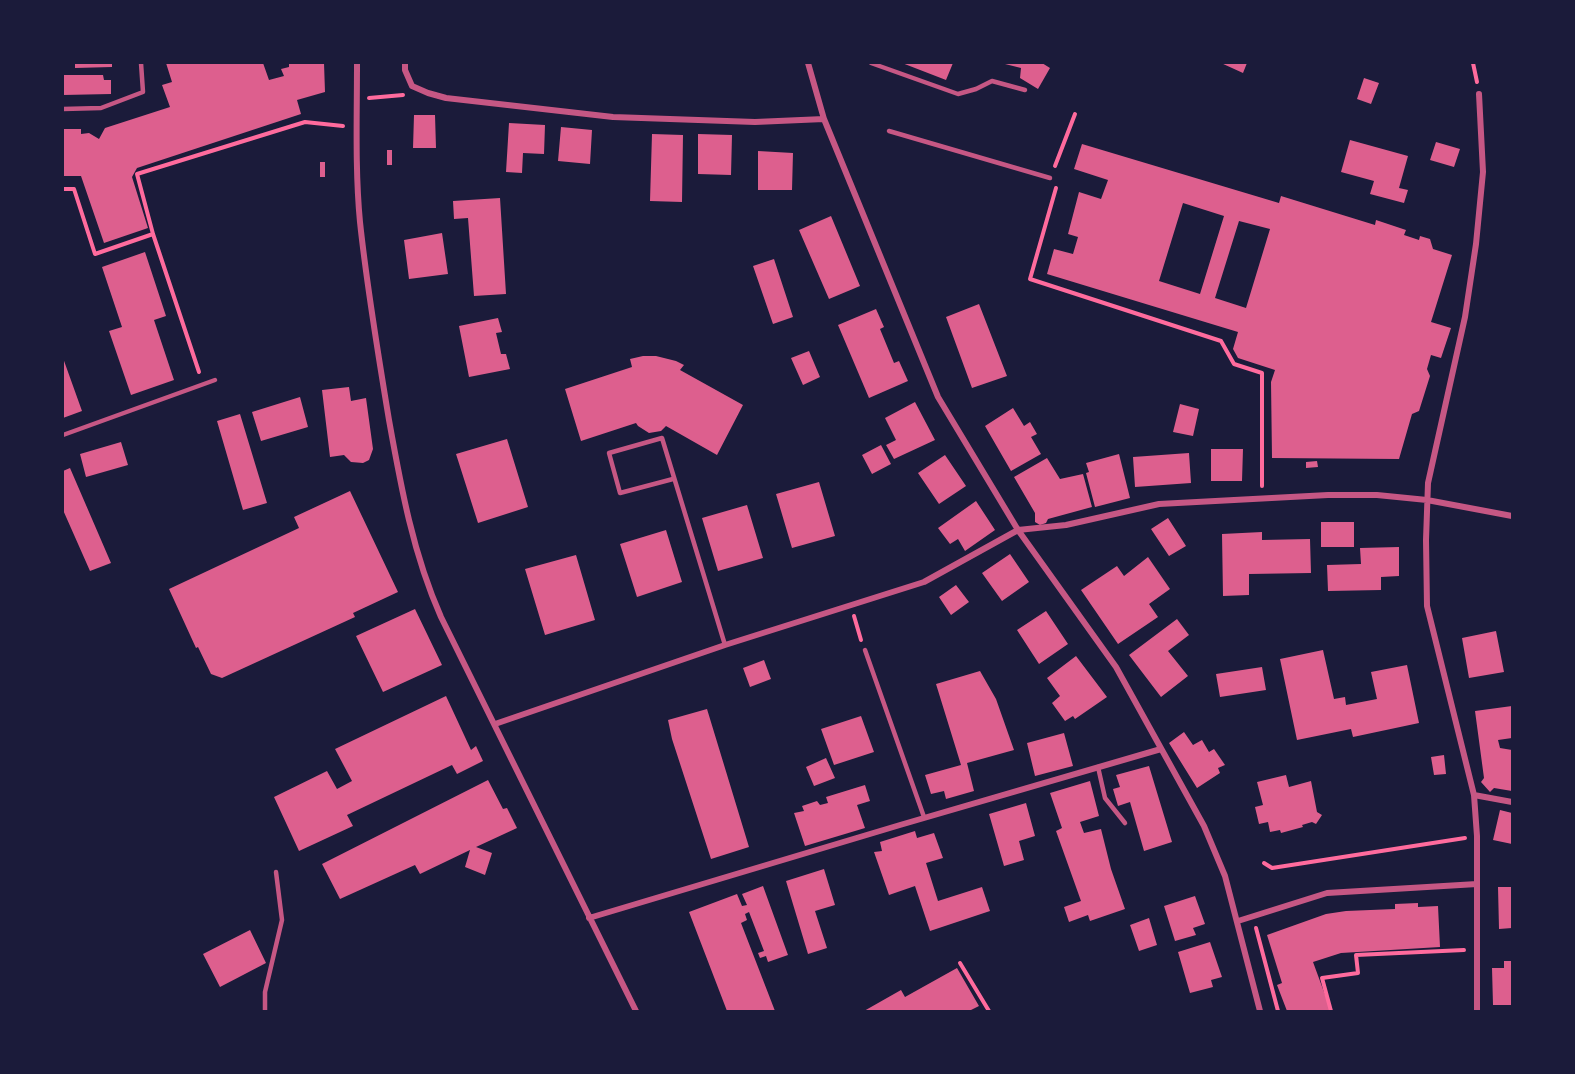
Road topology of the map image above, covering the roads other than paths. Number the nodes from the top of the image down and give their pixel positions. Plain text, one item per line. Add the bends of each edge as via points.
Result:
1 (141, 63) edge
2 (357, 63) edge
3 (405, 63) edge
4 (808, 63) edge
5 (871, 63) edge
6 (1025, 90) dead end
7 (1479, 94) dead end
8 (63, 109) edge
9 (824, 119) junction
10 (889, 131) dead end
11 (1050, 178) road end
12 (215, 380) dead end
13 (63, 435) edge
14 (673, 479) junction
15 (1427, 500) junction
16 (1512, 516) edge
17 (1018, 530) junction
18 (725, 645) junction
19 (865, 650) road end
20 (495, 724) junction
21 (1161, 749) junction
22 (1098, 767) junction
23 (1474, 795) junction
24 (1512, 802) edge
25 (924, 818) junction
26 (1125, 823) dead end
27 (276, 872) dead end
28 (1477, 884) junction
29 (589, 918) junction
30 (1238, 921) junction
31 (265, 1011) edge
32 (636, 1011) edge
33 (1260, 1011) edge
34 (1477, 1011) edge

1 - 8 lane via 143,92 101,108
2 - 20 street via 360,220 375,338 406,508 431,594
3 - 9 street via 412,86 479,103 613,117 755,122
4 - 9 street
5 - 6 lane via 958,94 992,81
7 - 15 street via 1483,172 1476,244
9 - 17 street via 938,397
10 - 11 lane
12 - 13 lane
14 - 14 lane via 662,438 609,453 620,493
14 - 18 lane
15 - 16 street
15 - 17 street via 1358,495 1159,504 1066,525
15 - 23 street via 1427,606
17 - 18 street via 924,582
17 - 21 street via 1116,667
18 - 20 street
19 - 25 lane
20 - 29 street
21 - 22 street
21 - 30 street via 1204,826
22 - 25 street
22 - 26 lane via 1105,798
23 - 24 street
23 - 28 street
25 - 29 street
27 - 31 lane via 282,920 265,992
28 - 30 street via 1327,893
28 - 34 street
29 - 32 street
30 - 33 street

